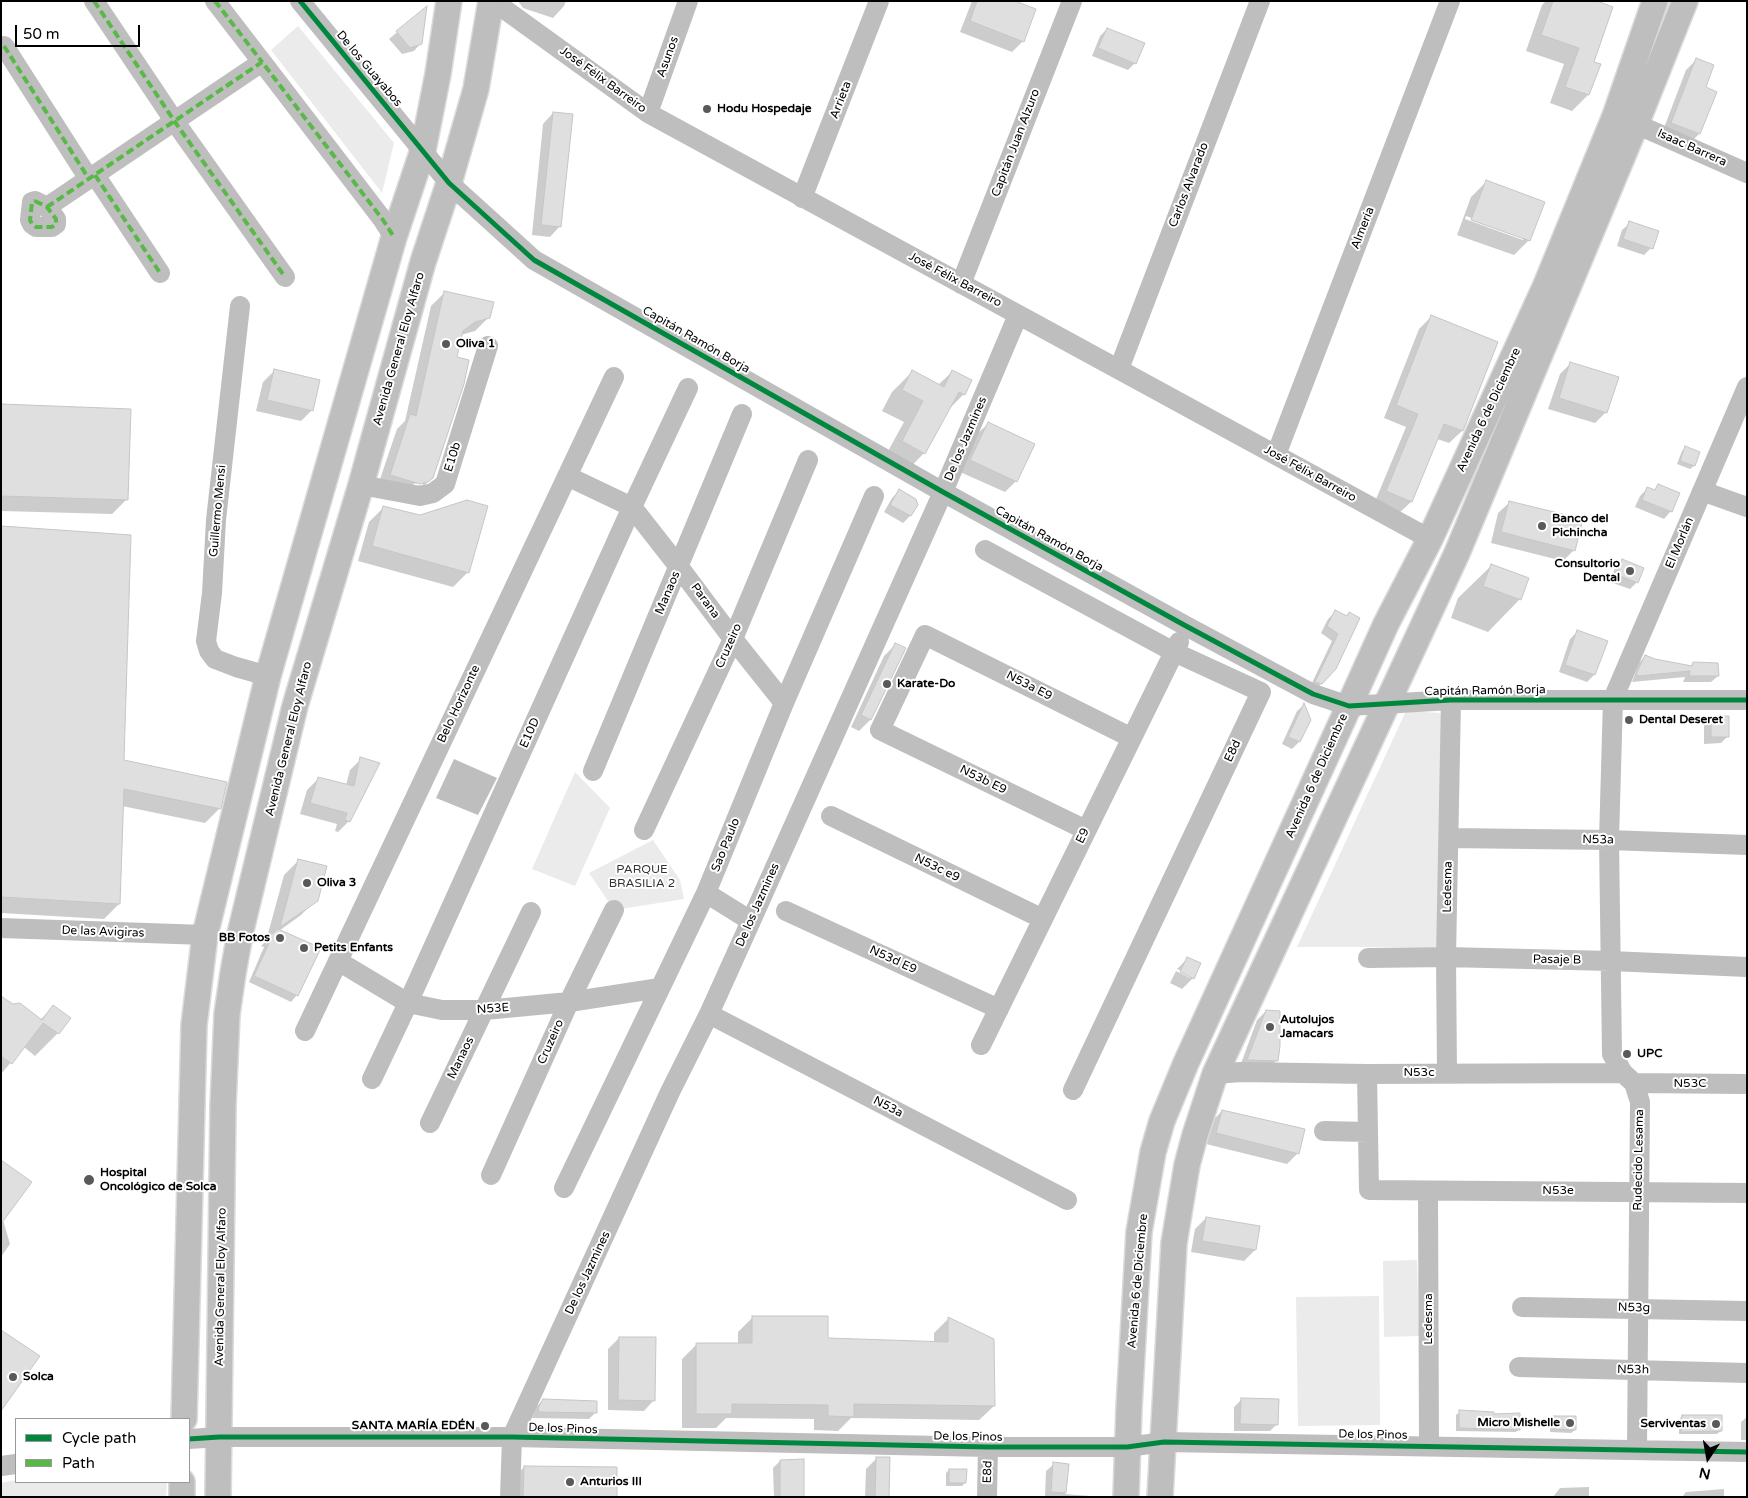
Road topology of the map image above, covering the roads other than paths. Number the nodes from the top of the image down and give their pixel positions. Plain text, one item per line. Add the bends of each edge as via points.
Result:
1 (94, 1) edge
2 (215, 1) edge
3 (300, 1) edge
4 (450, 1) edge
5 (492, 1) edge
6 (688, 1) edge
7 (879, 1) edge
8 (1072, 1) edge
9 (1260, 1) edge
10 (1450, 1) edge
11 (1655, 1) edge
12 (1685, 1) edge
13 (4, 46) dead end
14 (262, 62) junction
15 (648, 113) junction
16 (174, 122) junction
17 (1636, 124) junction
18 (423, 150) junction
19 (1747, 172) edge
20 (92, 177) junction
21 (449, 183) junction
22 (802, 198) junction
23 (47, 207) dead end
24 (394, 237) junction
25 (160, 273) dead end
26 (285, 277) dead end
27 (961, 284) junction
28 (240, 306) dead end
29 (1018, 314) junction
30 (488, 346) dead end
31 (1119, 369) junction
32 (614, 377) dead end
33 (1747, 387) edge
34 (688, 388) dead end
35 (742, 414) dead end
36 (1276, 455) junction
37 (808, 460) dead end
38 (567, 476) junction
39 (361, 485) junction
40 (1702, 491) junction
41 (943, 492) junction
42 (874, 496) dead end
43 (632, 508) junction
44 (1747, 508) edge
45 (1430, 539) junction
46 (985, 550) dead end
47 (679, 566) junction
48 (1186, 626) junction
49 (733, 639) junction
50 (1174, 652) junction
51 (268, 676) junction
52 (1613, 699) junction
53 (1451, 700) junction
54 (1747, 700) edge
55 (1387, 703) junction
56 (784, 704) junction
57 (1348, 706) junction
58 (880, 730) joint
59 (1132, 738) junction
60 (593, 771) dead end
61 (831, 816) dead end
62 (644, 830) dead end
63 (1086, 830) junction
64 (1449, 838) junction
65 (1609, 840) junction
66 (1747, 845) edge
67 (706, 893) junction
68 (614, 910) dead end
69 (786, 910) dead end
70 (532, 912) dead end
71 (1043, 919) junction
72 (751, 921) junction
73 (1, 928) edge
74 (205, 935) junction
75 (1446, 957) junction
76 (1368, 958) dead end
77 (338, 961) junction
78 (1611, 961) junction
79 (1747, 967) edge
80 (660, 988) junction
81 (569, 1002) junction
82 (408, 1003) junction
83 (999, 1009) junction
84 (485, 1010) junction
85 (708, 1014) junction
86 (305, 1031) dead end
87 (980, 1046) dead end
88 (1447, 1073) junction
89 (1215, 1074) junction
90 (1367, 1074) junction
91 (1628, 1078) junction
92 (372, 1079) dead end
93 (1747, 1084) edge
94 (1073, 1090) dead end
95 (430, 1122) dead end
96 (1324, 1131) dead end
97 (1368, 1132) junction
98 (491, 1175) dead end
99 (564, 1188) dead end
100 (1428, 1191) junction
101 (1639, 1191) junction
102 (1747, 1193) edge
103 (1067, 1200) dead end
104 (1522, 1306) dead end
105 (1638, 1308) junction
106 (1747, 1311) edge
107 (1519, 1367) dead end
108 (1637, 1370) junction
109 (1747, 1373) edge
110 (184, 1418) edge
111 (219, 1437) junction
112 (512, 1437) junction
113 (190, 1439) edge
114 (1164, 1442) junction
115 (1429, 1446) junction
116 (988, 1447) junction
117 (1127, 1447) junction
118 (1637, 1449) junction
119 (1747, 1452) edge
120 (15, 1464) edge
121 (1, 1466) edge
122 (182, 1483) edge
123 (182, 1497) edge
124 (218, 1497) edge
125 (510, 1497) edge
126 (987, 1497) edge
127 (1126, 1497) edge
128 (1160, 1497) edge

1 - 16 street
2 - 14 street
3 - 18 street, De los Guayabos
4 - 18 main road
5 - 15 street, José Félix Barreiro
5 - 21 main road, Avenida General Eloy Alfaro via 476,89
6 - 15 street, Asunos
7 - 22 street, Arrieta
8 - 27 street, Capitán Juan Alzuro
9 - 31 street, Carlos Alvarado
10 - 36 street, Almería
11 - 45 main road, Avenida 6 de Diciembre via 1615,116 1546,285
12 - 17 main road, Avenida 6 de Diciembre
13 - 20 street
14 - 16 street
14 - 24 street
15 - 22 street, José Félix Barreiro
16 - 20 street
16 - 26 street
17 - 19 street, Isaac Barrera
17 - 55 main road, Avenida 6 de Diciembre via 1457,553
18 - 21 street, Capitán Ramón Borja
18 - 24 main road
20 - 23 street
20 - 25 street
21 - 39 main road, Avenida General Eloy Alfaro via 423,262
21 - 41 street, Capitán Ramón Borja via 534,260
22 - 27 street, José Félix Barreiro
24 - 51 main road
27 - 29 street, José Félix Barreiro
28 - 51 street, Guillermo Mensi via 206,641 215,659
29 - 31 street, José Félix Barreiro
29 - 41 street, De los Jazmines
30 - 39 street, E10b via 445,484 433,493 420,496
31 - 36 street, José Félix Barreiro
32 - 38 street, Belo Horizonte
33 - 40 street, El Morlán
34 - 43 street, E10D
35 - 47 street, Manaos
36 - 45 street, José Félix Barreiro
37 - 49 street, Cruzeiro
38 - 43 street, Parana
38 - 77 street, Belo Horizonte
39 - 111 main road, Avenida General Eloy Alfaro via 295,706 233,973 227,1014 223,1106
40 - 44 street
40 - 52 street, El Morlán
41 - 48 street, Capitán Ramón Borja
41 - 72 street, De los Jazmines
42 - 56 street, Sao Paulo
43 - 47 street, Parana
43 - 82 street, E10D
45 - 57 main road, Avenida 6 de Diciembre
46 - 50 street, E8d
47 - 49 street, Parana
47 - 60 street, Manaos
48 - 50 street, E9
48 - 57 street, Capitán Ramón Borja via 1313,694
49 - 56 street, Parana
49 - 62 street, Cruzeiro
50 - 59 street, E9
50 - 94 street, E8d via 1261,692
51 - 74 main road
52 - 53 street, Capitán Ramón Borja
52 - 54 street, Capitán Ramón Borja
52 - 65 street, Rudecido Lesama
53 - 55 street, Capitán Ramón Borja
53 - 64 street, Ledesma
55 - 57 street, Capitán Ramón Borja
55 - 89 main road, Avenida 6 de Diciembre
56 - 67 street, Sao Paulo
57 - 117 main road, Avenida 6 de Diciembre via 1162,1121 1153,1152 1139,1232
58 - 59 street, N53a E9 via 925,635
58 - 63 street, N53b E9
59 - 63 street, E9
61 - 71 street, N53c e9
63 - 71 street, E9
64 - 65 street, N53a
64 - 75 street, Ledesma
65 - 66 street, N53a
65 - 78 street, Rudecido Lesama
67 - 72 street
67 - 80 street, Sao Paulo
68 - 81 street, Cruzeiro
69 - 83 street, N53d E9
70 - 84 street, Manaos
71 - 83 street, E9
72 - 85 street, De los Jazmines
73 - 74 street, De las Avigiras
74 - 110 main road via 194,1026
75 - 76 street, Pasaje B
75 - 78 street, Pasaje B
75 - 88 street, Ledesma
77 - 82 street, N53E
77 - 86 street, Belo Horizonte
78 - 79 street, Pasaje B
78 - 91 street, Rudecido Lesama via 1612,1054
80 - 81 street, N53E
80 - 99 street, Sao Paulo
81 - 84 street, N53E
81 - 98 street, Cruzeiro
82 - 84 street, N53E via 442,1010
82 - 92 street, E10D
83 - 87 street, E9
84 - 95 street, Manaos
85 - 103 street, N53a
85 - 112 street, De los Jazmines
88 - 90 street, N53c
88 - 91 street, N53c
89 - 90 street, N53c
89 - 114 main road, Avenida 6 de Diciembre via 1194,1135 1174,1243
90 - 97 street
91 - 93 street, N53C
91 - 101 street, Rudecido Lesama via 1640,1102
96 - 97 street
97 - 100 street, N53e via 1369,1190
100 - 101 street, N53e
100 - 115 street, Ledesma
101 - 102 street, N53e
101 - 105 street, Rudecido Lesama
104 - 105 street, N53g
105 - 106 street, N53g
105 - 108 street, Rudecido Lesama
107 - 108 street, N53h
108 - 109 street, N53h
108 - 118 street, Rudecido Lesama
111 - 112 street, De los Pinos
111 - 113 street, De los Pinos
111 - 124 main road, Avenida General Eloy Alfaro
112 - 116 street, De los Pinos
112 - 125 street, De los Jazmines
114 - 115 street, De los Pinos
114 - 117 street, De los Pinos
114 - 128 main road, Avenida 6 de Diciembre
115 - 118 street, De los Pinos
116 - 117 street, De los Pinos
116 - 126 street, E8d
117 - 127 main road, Avenida 6 de Diciembre
118 - 119 street, De los Pinos
120 - 121 street
122 - 123 main road

